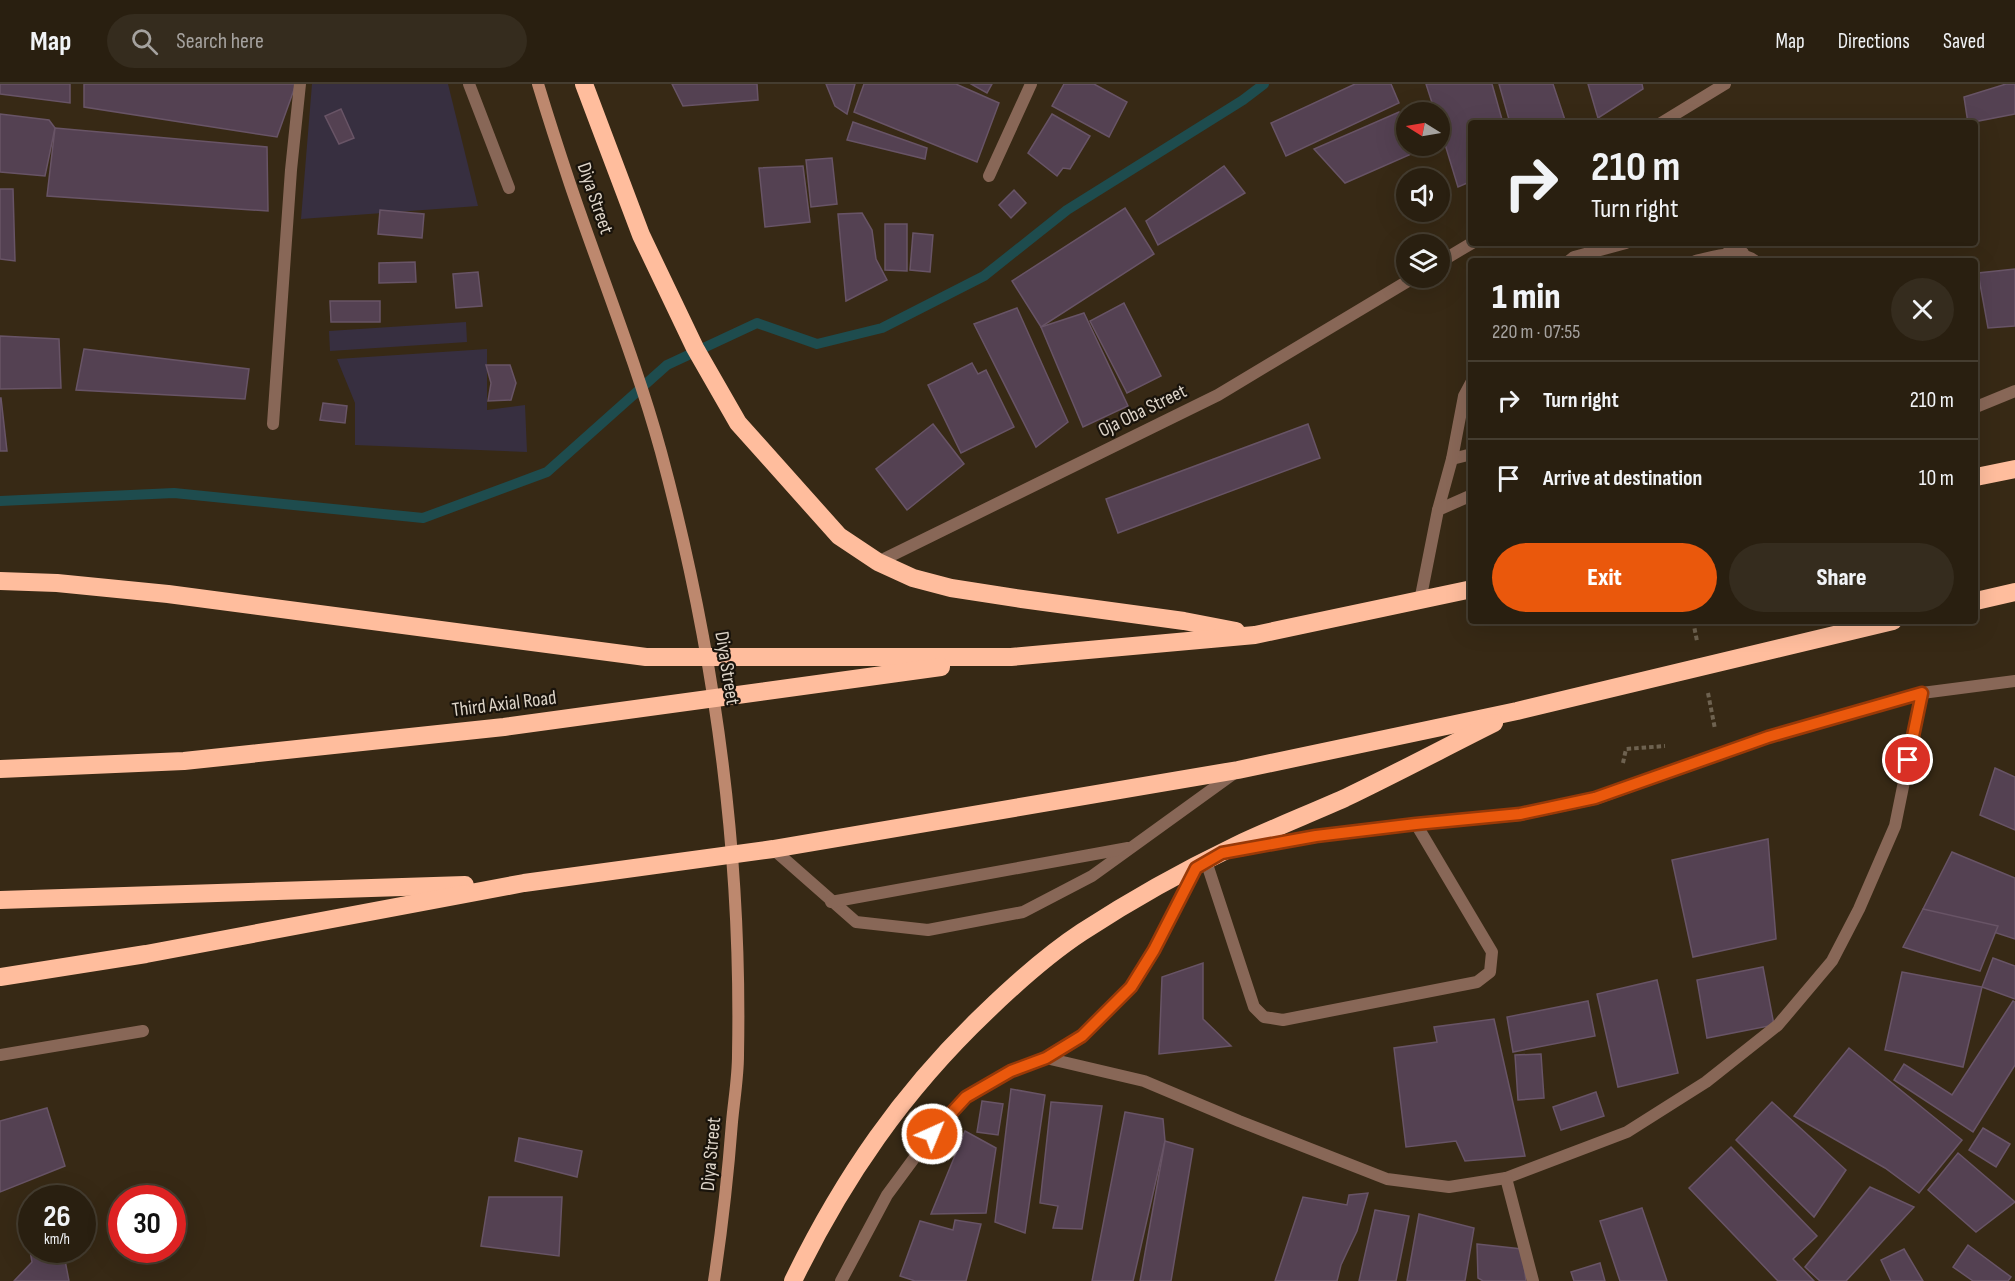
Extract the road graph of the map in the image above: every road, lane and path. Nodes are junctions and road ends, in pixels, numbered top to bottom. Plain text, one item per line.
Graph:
1 (300, 84) edge
2 (469, 84) edge
3 (538, 84) edge
4 (584, 84) edge
5 (1031, 84) edge
6 (1725, 84) edge
7 (1666, 120) edge
8 (989, 176) dead end
9 (509, 188) dead end
10 (1468, 245) edge
11 (1615, 246) edge
12 (1731, 246) edge
13 (1450, 256) edge
14 (1573, 258) edge
15 (1711, 258) edge
16 (1747, 258) edge
17 (1751, 258) edge
18 (1396, 288) edge
19 (2015, 391) edge
20 (1468, 395) edge
21 (1978, 406) edge
22 (273, 424) dead end
23 (1468, 455) edge
24 (1452, 459) junction
25 (2015, 469) edge
26 (1980, 473) edge
27 (1468, 497) edge
28 (1438, 510) junction
29 (878, 562) junction
30 (0, 581) edge
31 (1468, 590) edge
32 (2015, 592) edge
33 (1420, 601) junction
34 (1978, 601) edge
35 (1880, 624) edge
36 (1255, 634) junction
37 (1011, 657) junction
38 (2015, 681) edge
39 (1922, 693) junction
40 (1517, 711) junction
41 (0, 769) edge
42 (1239, 770) junction
43 (1416, 824) junction
44 (1134, 847) junction
45 (773, 849) junction
46 (1208, 861) junction
47 (524, 883) junction
48 (0, 900) edge
49 (831, 902) junction
50 (0, 977) edge
51 (143, 1031) dead end
52 (0, 1055) edge
53 (1046, 1058) junction
54 (1506, 1178) junction
55 (714, 1281) edge
56 (793, 1281) edge
57 (841, 1281) edge
58 (1533, 1281) edge

1 - 22 street
2 - 9 street
3 - 55 main road, Diya Street
4 - 29 highway
5 - 8 street
6 - 7 street
10 - 13 street
11 - 14 street
12 - 17 street
15 - 16 street
18 - 29 street, Oja Oba Street
19 - 21 street
20 - 24 street
23 - 24 street
24 - 28 street
25 - 26 highway
27 - 28 street
28 - 33 street
29 - 36 highway
30 - 37 highway
31 - 33 highway
32 - 34 highway
33 - 36 highway
35 - 40 highway
36 - 37 highway
37 - 41 highway, Third Axial Road
38 - 39 street
39 - 43 street
39 - 54 street
40 - 42 highway
40 - 46 highway
42 - 44 street
42 - 45 highway
43 - 46 street
43 - 46 street
44 - 49 street
44 - 49 street
45 - 47 highway
45 - 49 street
46 - 53 street
46 - 56 highway
47 - 48 highway
47 - 50 highway
51 - 52 street
53 - 54 street
53 - 57 street
54 - 58 street

